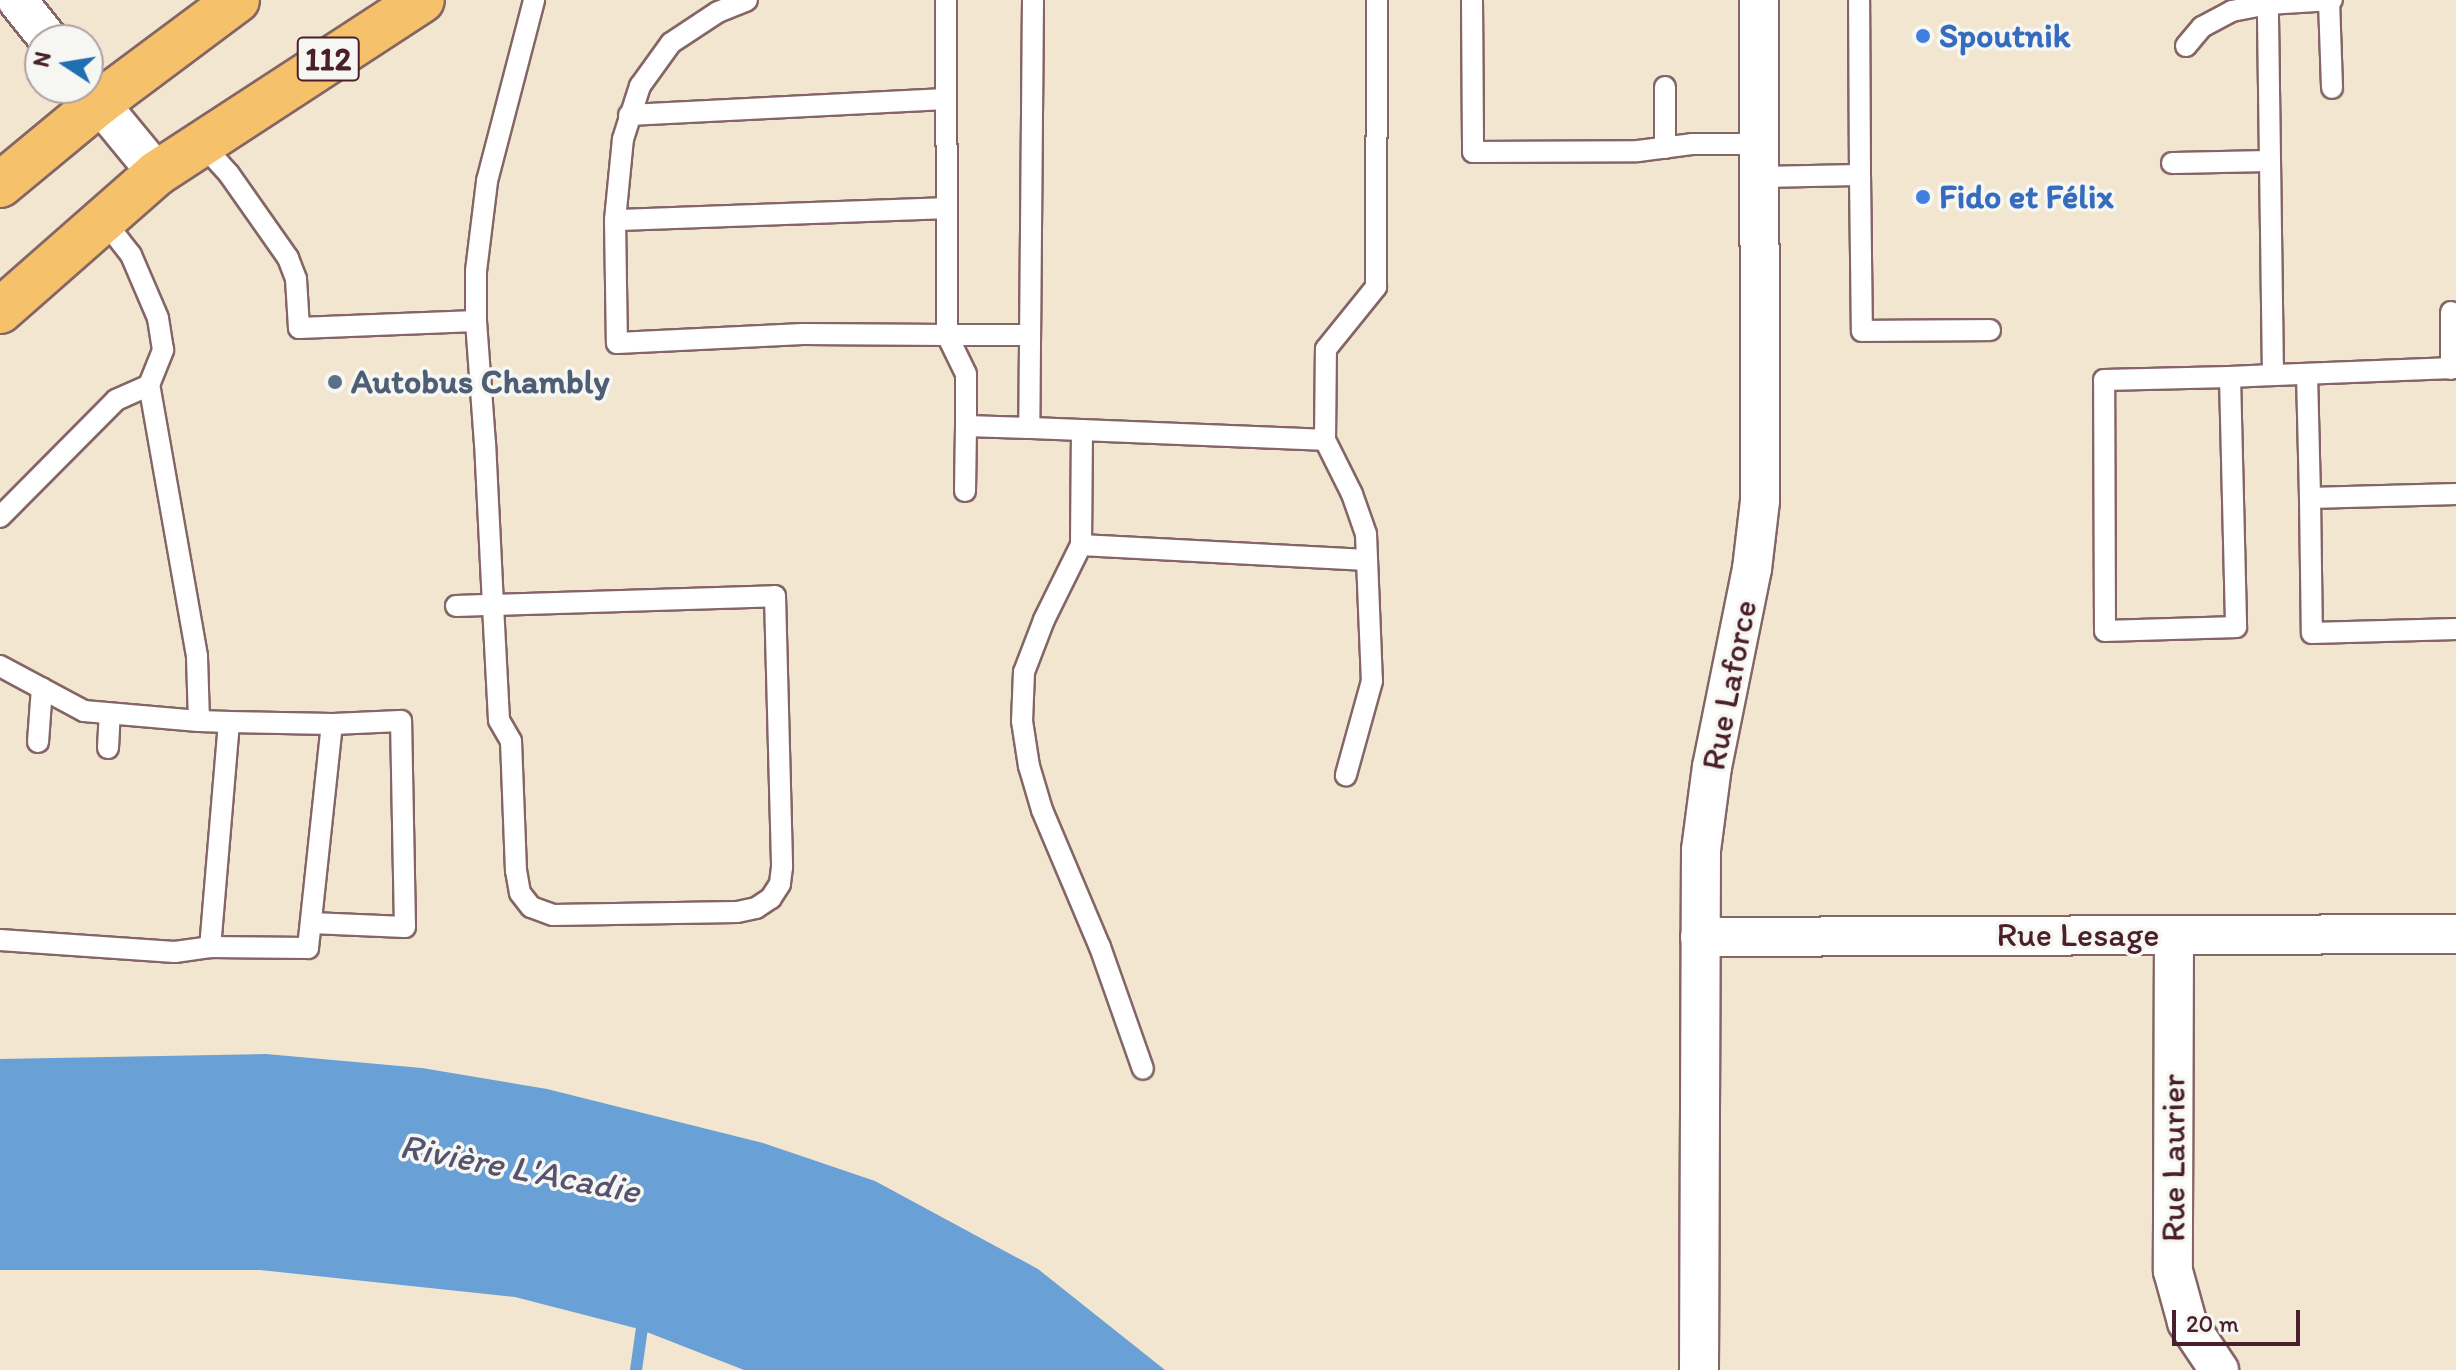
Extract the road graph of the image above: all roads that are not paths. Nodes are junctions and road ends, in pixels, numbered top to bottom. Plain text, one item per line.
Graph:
1 (17, 0) edge
2 (237, 0) edge
3 (422, 0) edge
4 (534, 0) edge
5 (747, 0) edge
6 (946, 0) edge
7 (1033, 0) edge
8 (1377, 0) edge
9 (1472, 0) edge
10 (1759, 0) edge
11 (1859, 0) edge
12 (2331, 0) edge
13 (2268, 2) edge
14 (36, 24) edge
15 (2186, 46) dead end
16 (1665, 87) dead end
17 (104, 88) edge
18 (2332, 88) dead end
19 (946, 99) junction
20 (84, 104) edge
21 (100, 104) edge
22 (629, 115) junction
23 (201, 143) junction
24 (1665, 148) junction
25 (1759, 160) junction
26 (2270, 161) junction
27 (2172, 163) dead end
28 (157, 173) junction
29 (1860, 175) junction
30 (0, 185) edge
31 (946, 208) junction
32 (102, 218) junction
33 (615, 220) junction
34 (0, 311) edge
35 (2451, 312) dead end
36 (476, 321) junction
37 (1990, 330) dead end
38 (947, 335) junction
39 (1030, 335) junction
40 (2454, 368) edge
41 (2307, 374) junction
42 (2273, 375) junction
43 (2230, 377) junction
44 (149, 385) junction
45 (966, 426) junction
46 (1029, 428) junction
47 (1082, 430) junction
48 (1325, 440) junction
49 (965, 491) dead end
50 (2456, 494) edge
51 (2310, 498) junction
52 (0, 517) edge
53 (1081, 545) junction
54 (1367, 560) junction
55 (493, 605) junction
56 (456, 606) dead end
57 (2456, 629) edge
58 (0, 666) edge
59 (42, 688) junction
60 (110, 715) junction
61 (199, 721) junction
62 (229, 722) junction
63 (332, 724) junction
64 (38, 742) dead end
65 (108, 748) dead end
66 (1346, 775) dead end
67 (311, 923) junction
68 (2456, 934) edge
69 (2174, 935) junction
70 (1700, 937) junction
71 (0, 940) edge
72 (210, 947) junction
73 (1143, 1069) dead end
74 (1699, 1370) edge
75 (2219, 1370) edge

1 - 14 street
2 - 17 main road
3 - 23 main road, 112
4 - 36 lane
5 - 22 lane
6 - 19 lane
7 - 39 lane
8 - 48 lane
9 - 24 lane
10 - 25 street, Rue Laforce
11 - 29 lane
12 - 13 lane
12 - 18 lane
13 - 15 lane
13 - 26 lane
16 - 24 lane
19 - 22 lane
19 - 31 lane
20 - 30 main road
21 - 28 street
22 - 33 lane
23 - 28 main road, 112
23 - 36 lane
24 - 25 lane
25 - 29 lane
25 - 70 street, Rue Laforce
26 - 27 lane
26 - 42 lane
28 - 32 main road, 112
29 - 37 lane
31 - 33 lane
31 - 38 lane
32 - 34 main road, 112
32 - 44 lane
33 - 38 lane
35 - 40 lane
36 - 55 lane
38 - 39 lane
38 - 45 lane
39 - 46 lane
40 - 41 lane
41 - 42 lane
41 - 51 lane
42 - 43 lane
43 - 43 lane
44 - 52 lane
44 - 61 lane
45 - 46 lane
45 - 49 lane
46 - 47 lane
47 - 48 lane
47 - 53 lane
48 - 54 lane
50 - 51 lane
51 - 57 lane
53 - 54 lane
53 - 73 lane
54 - 66 lane
55 - 55 lane
55 - 56 lane
58 - 59 lane
59 - 60 lane
59 - 64 lane
60 - 61 lane
60 - 65 lane
61 - 62 lane
62 - 63 lane
62 - 72 lane
63 - 67 lane
63 - 67 lane
67 - 72 lane
68 - 69 street, Rue Lesage
69 - 70 street, Rue Lesage
69 - 75 street, Rue Laurier
70 - 74 street, Rue Laforce
71 - 72 lane

